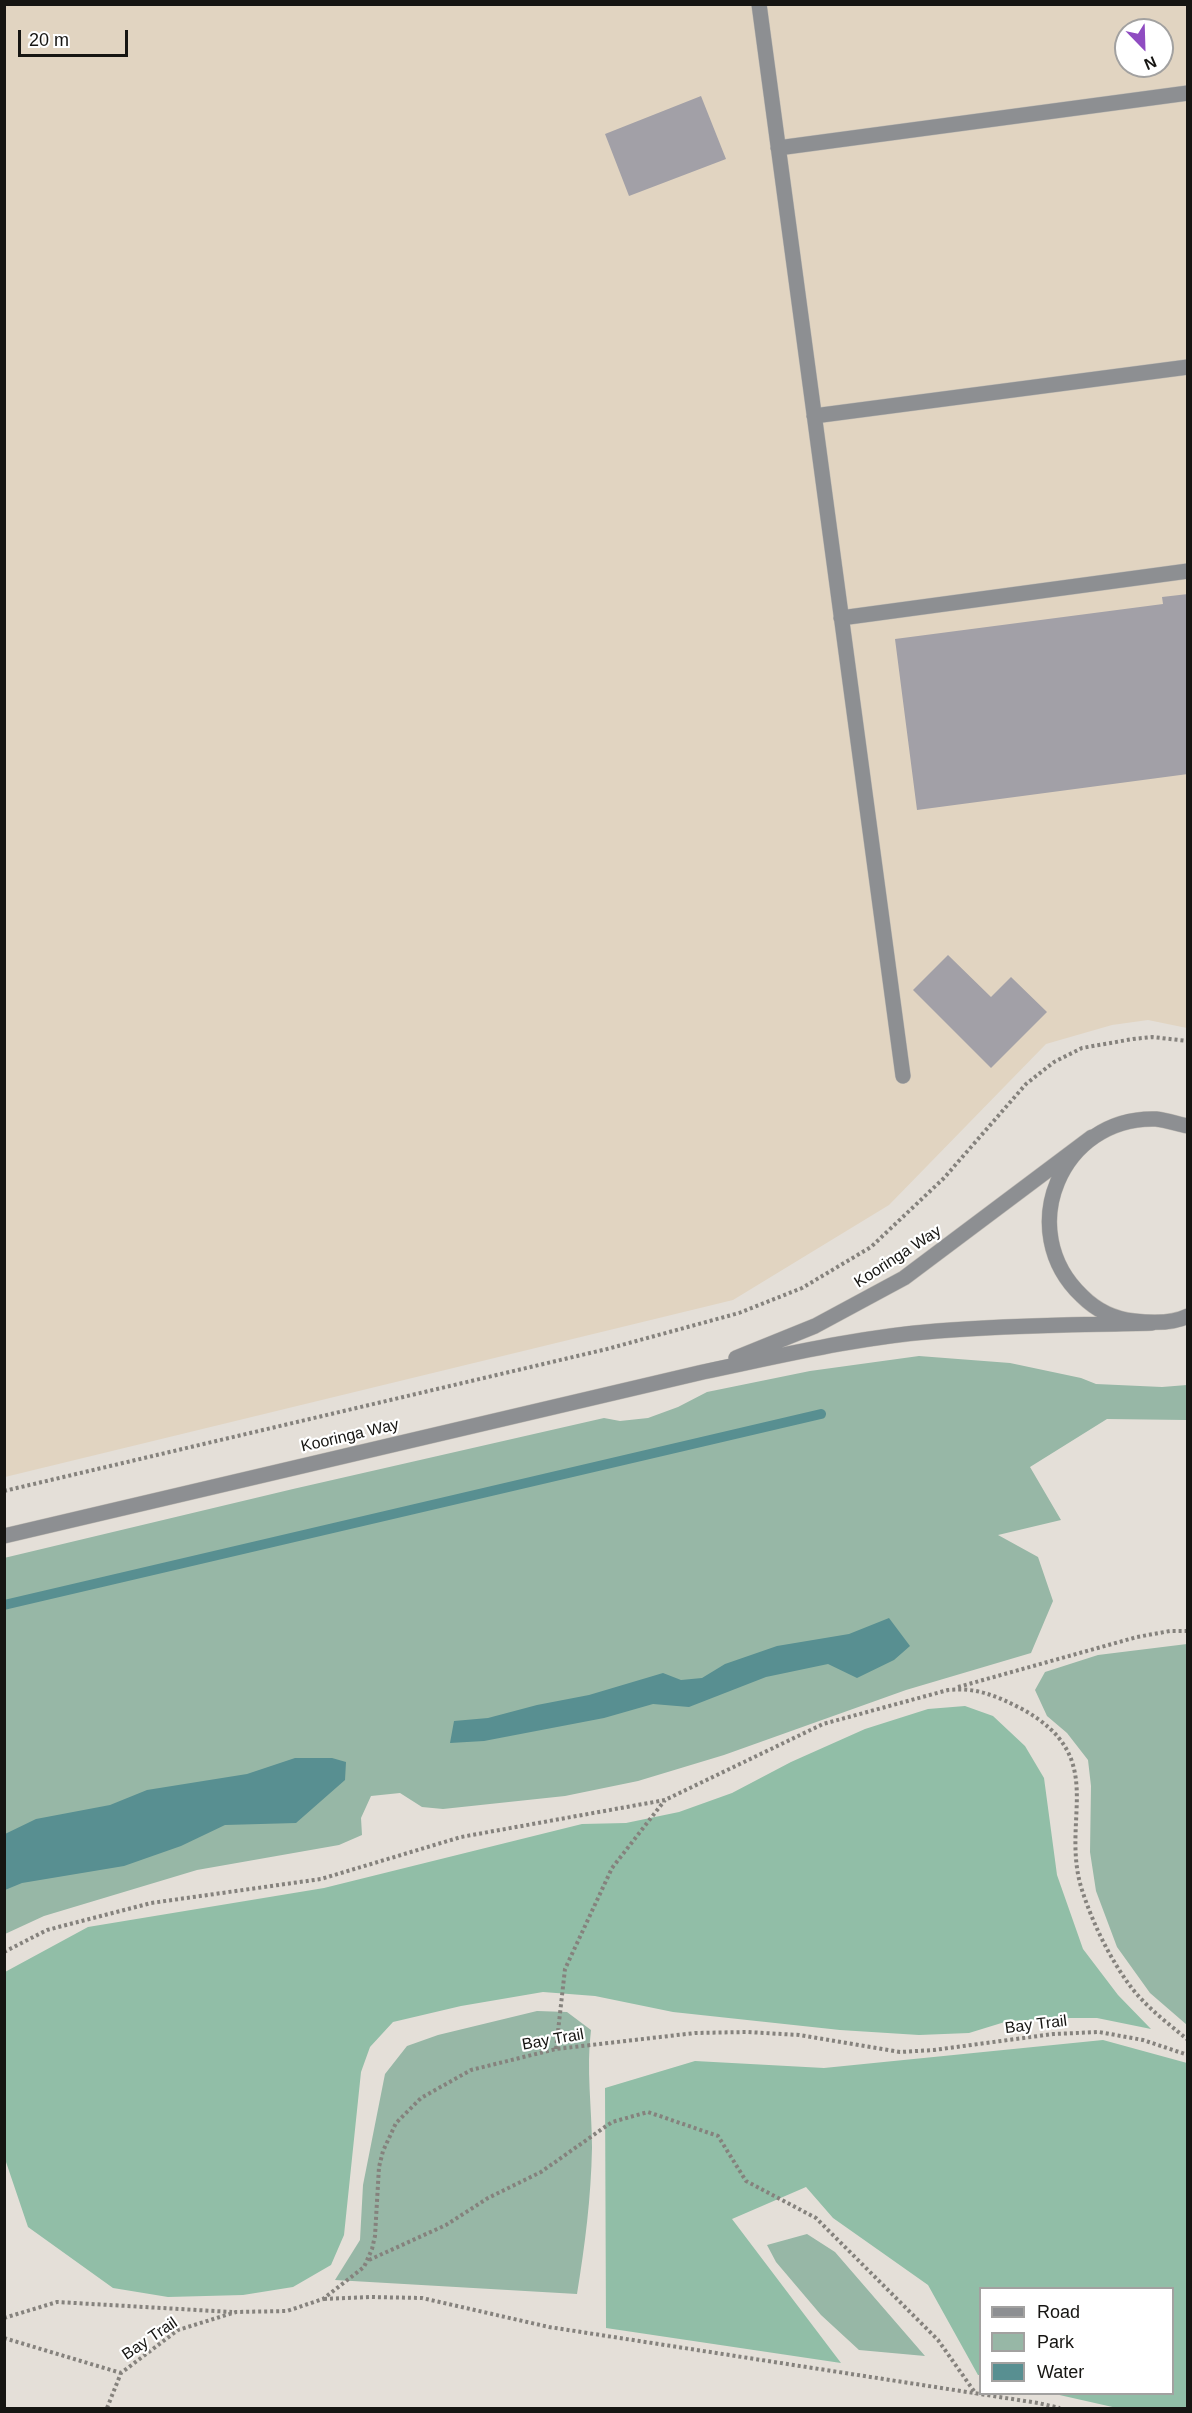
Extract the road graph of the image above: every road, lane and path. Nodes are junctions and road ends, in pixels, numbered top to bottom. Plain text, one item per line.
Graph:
1 (759, 4) edge
2 (1188, 93) edge
3 (778, 148) junction
4 (1188, 367) edge
5 (814, 416) junction
6 (1188, 571) edge
7 (841, 618) junction
8 (1188, 1041) edge
9 (903, 1076) dead end
10 (1188, 1126) edge
11 (1092, 1137) junction
12 (1188, 1316) edge
13 (1152, 1323) junction
14 (703, 1372) junction
15 (4, 1491) edge
16 (4, 1536) edge
17 (1188, 1631) edge
18 (948, 1690) junction
19 (665, 1800) junction
20 (4, 1952) edge
21 (1188, 2040) edge
22 (556, 2049) junction
23 (1188, 2055) edge
24 (368, 2260) junction
25 (323, 2299) junction
26 (236, 2312) junction
27 (4, 2318) edge
28 (4, 2338) edge
29 (122, 2373) junction
30 (976, 2394) junction
31 (979, 2394) edge
32 (983, 2395) edge
33 (107, 2409) edge
34 (1060, 2409) edge

1 - 3 street
2 - 3 street
3 - 5 street
4 - 5 street
5 - 7 street
6 - 7 street
7 - 9 street
8 - 15 path
10 - 11 street
11 - 13 street
11 - 14 street, Kooringa Way
12 - 13 street
13 - 14 street, Kooringa Way
14 - 16 street, Kooringa Way
17 - 18 path
18 - 19 path
18 - 21 path
19 - 20 path
19 - 22 path
22 - 23 path, Bay Trail
22 - 24 path, Bay Trail
24 - 25 path, Bay Trail
24 - 30 path
25 - 26 path, Bay Trail
25 - 30 path
26 - 27 path
26 - 29 path, Bay Trail
28 - 29 path
29 - 33 path, Bay Trail
30 - 31 path
32 - 34 path

